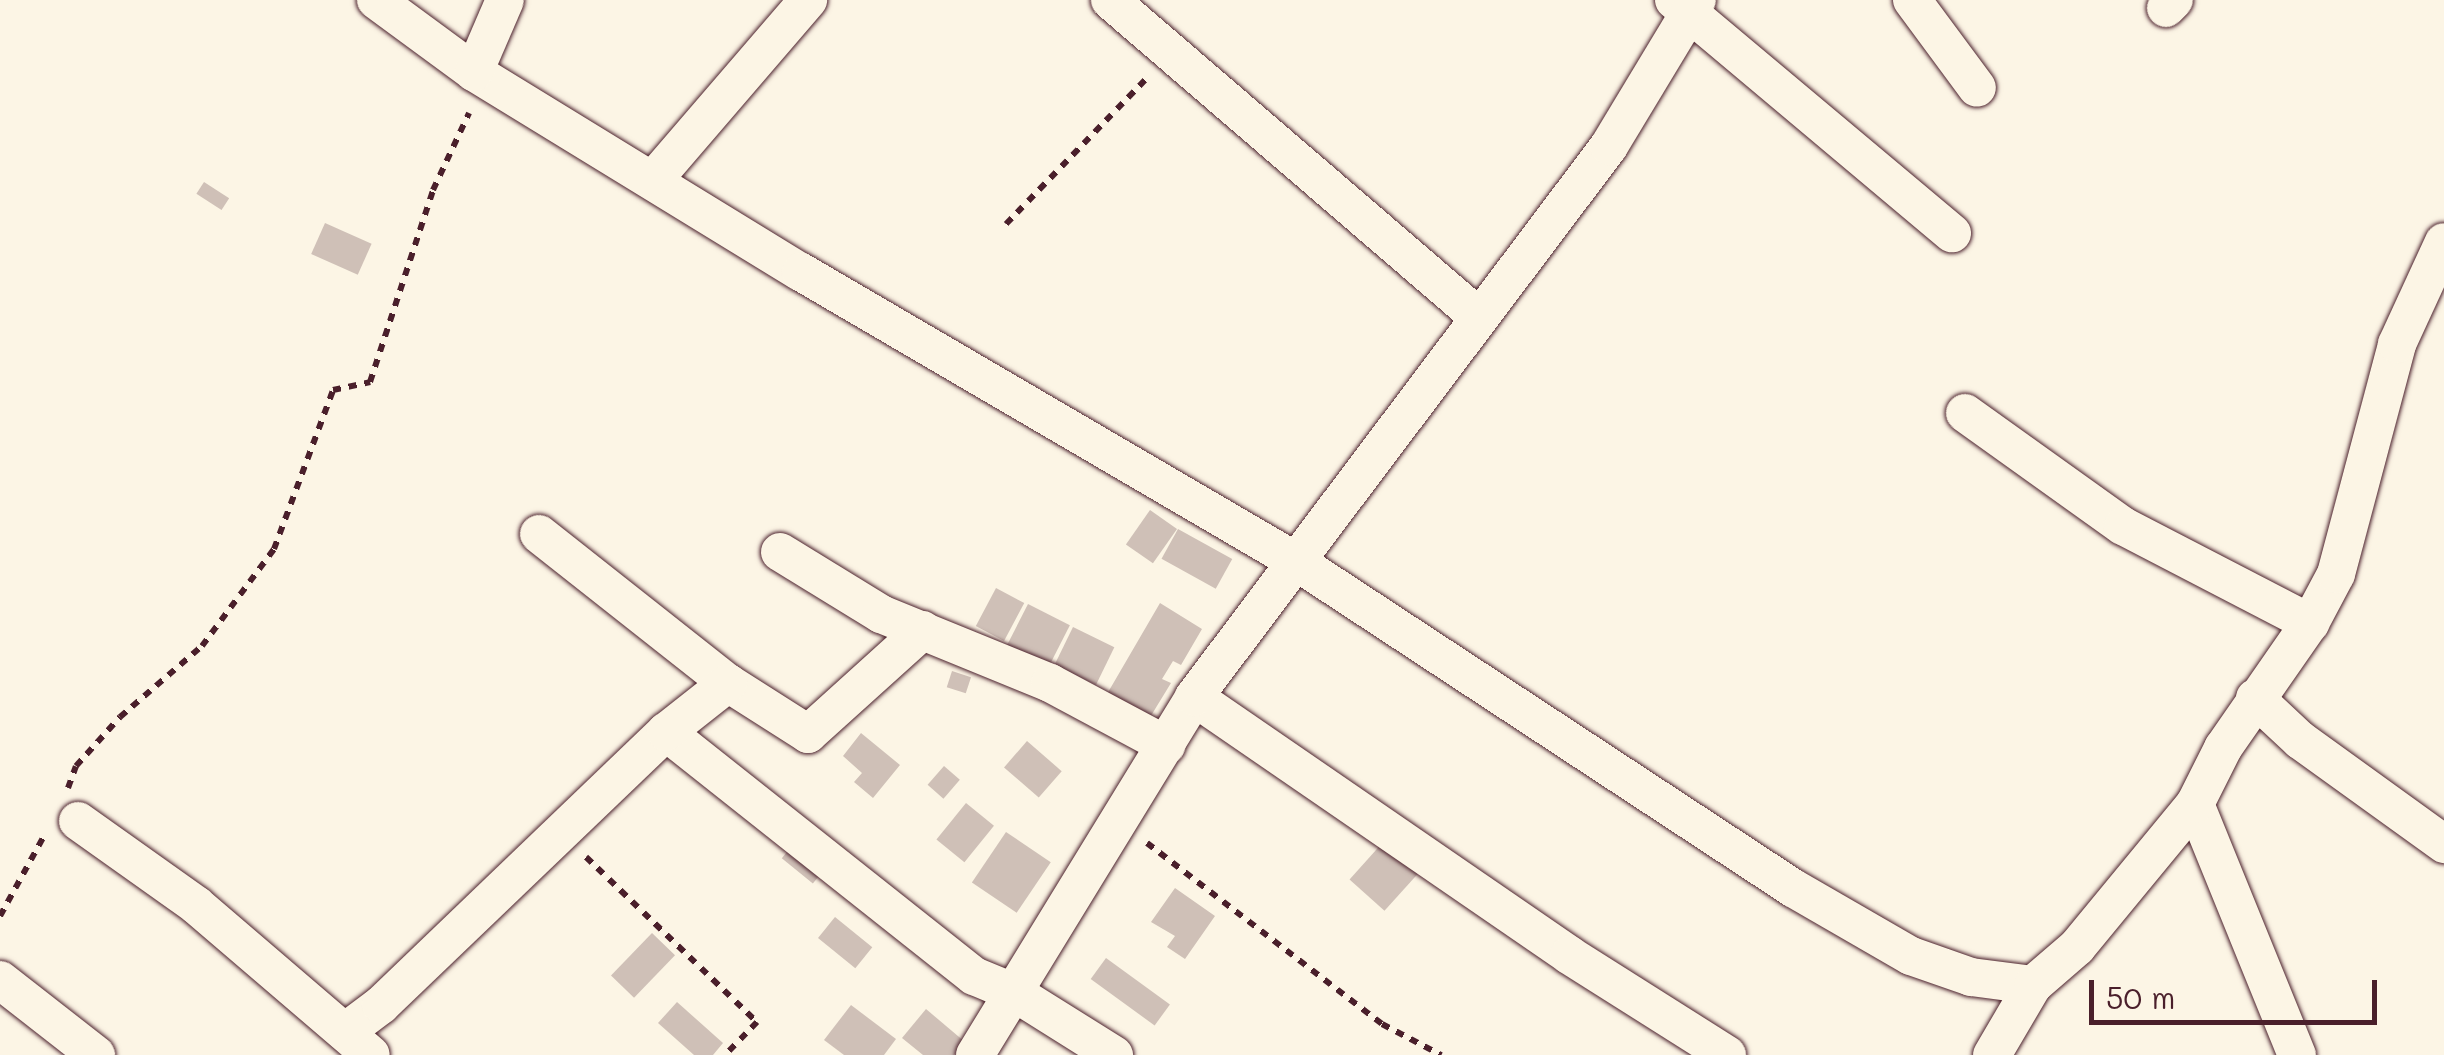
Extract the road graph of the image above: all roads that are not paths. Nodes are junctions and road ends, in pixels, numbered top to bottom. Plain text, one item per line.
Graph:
1 (376, 0) edge
2 (505, 0) edge
3 (808, 0) edge
4 (1110, 0) edge
5 (1912, 0) edge
6 (1687, 4) edge
7 (474, 72) junction
8 (1978, 88) dead end
9 (655, 178) junction
10 (1952, 233) dead end
11 (2444, 242) edge
12 (1478, 316) junction
13 (1965, 413) dead end
14 (539, 534) dead end
15 (780, 552) dead end
16 (1296, 562) junction
17 (2310, 622) junction
18 (923, 630) junction
19 (728, 682) junction
20 (1194, 697) junction
21 (2255, 698) junction
22 (666, 732) junction
23 (1166, 746) junction
24 (2196, 804) junction
25 (64, 817) road end
26 (2444, 844) edge
27 (0, 980) edge
28 (2033, 985) junction
29 (1015, 993) junction
30 (358, 1043) edge
31 (96, 1055) edge
32 (975, 1055) edge
33 (1114, 1055) edge
34 (1727, 1055) edge
35 (1992, 1055) edge
36 (2296, 1055) edge

1 - 7 street
2 - 7 street
3 - 9 street
4 - 12 street
5 - 8 street
6 - 10 street
6 - 12 street
7 - 9 street
9 - 16 street
11 - 17 street
12 - 16 street
13 - 17 street
14 - 19 street
15 - 18 street
16 - 20 street
16 - 28 street
17 - 21 street
18 - 19 street
18 - 23 street
19 - 22 street
20 - 23 street
20 - 34 street
21 - 24 street
21 - 26 street
22 - 29 street
22 - 30 street
23 - 29 street
24 - 28 street
24 - 36 street
25 - 30 street
27 - 31 street
28 - 35 street
29 - 32 street
29 - 33 street

